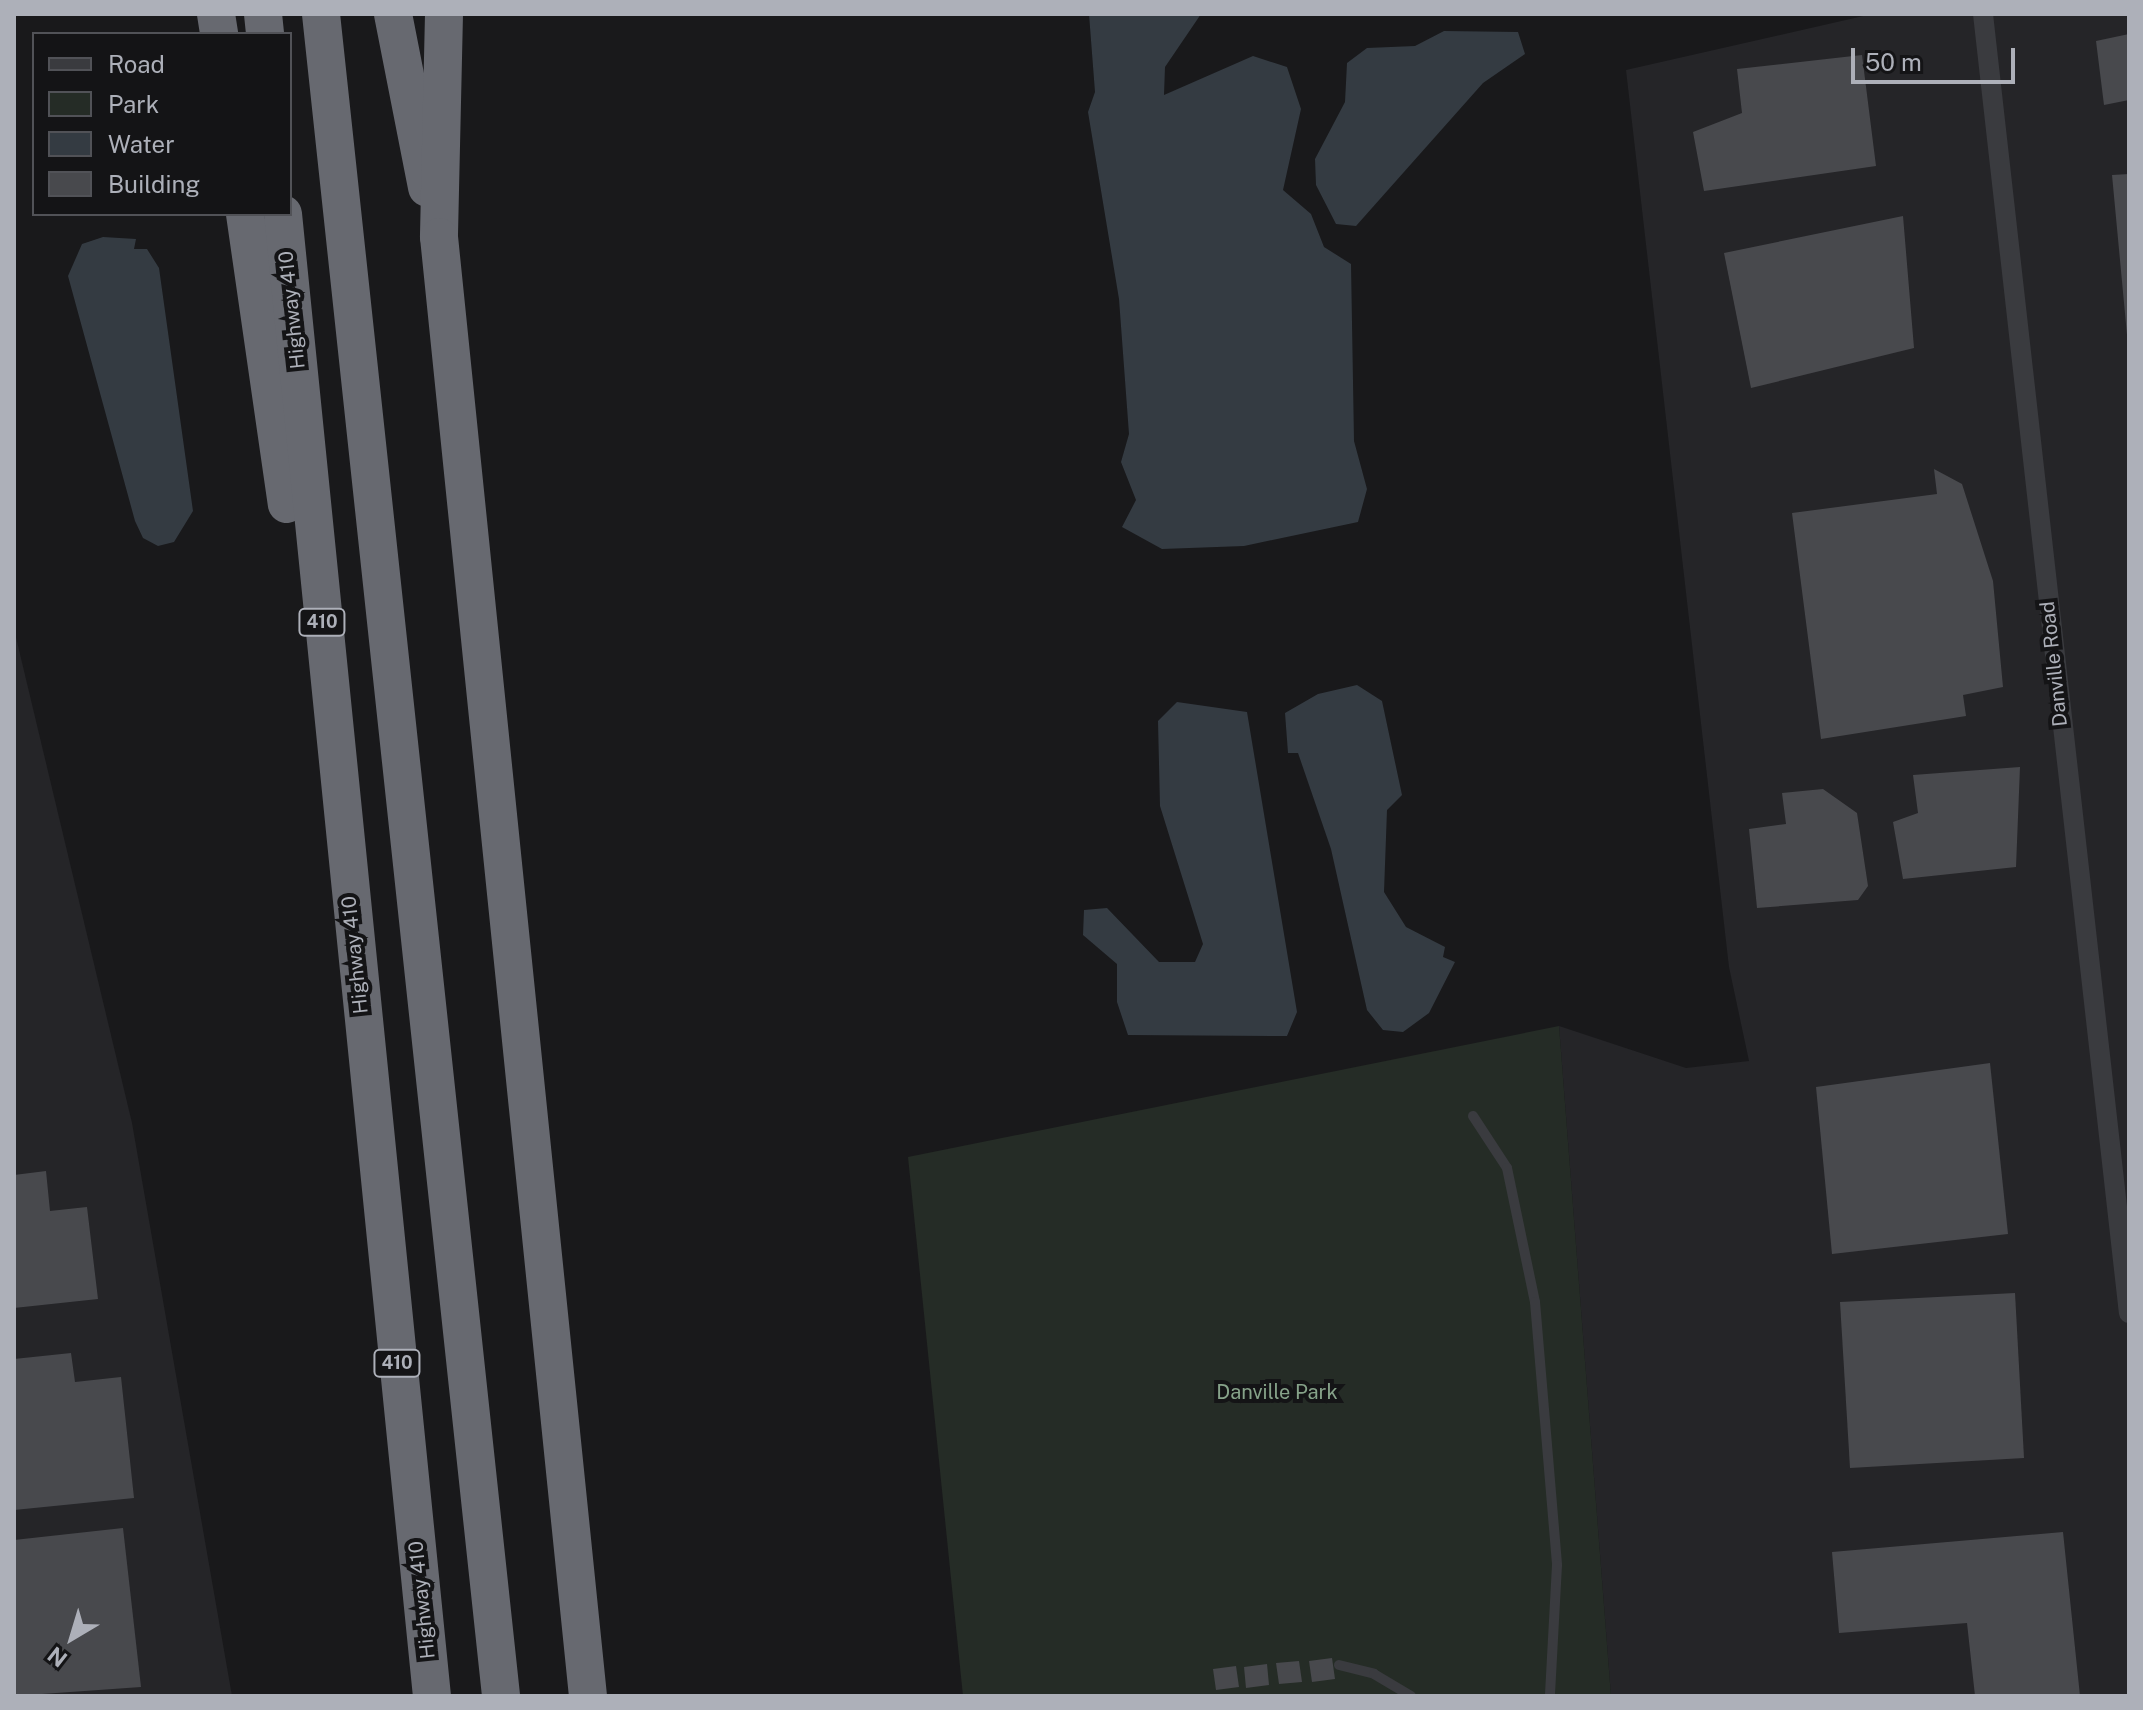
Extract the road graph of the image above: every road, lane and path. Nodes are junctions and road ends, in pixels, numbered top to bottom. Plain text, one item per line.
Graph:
1 (321, 14) edge
2 (393, 14) edge
3 (444, 14) edge
4 (1983, 14) edge
5 (245, 216) edge
6 (283, 216) edge
7 (439, 237) junction
8 (362, 1029) junction
9 (1473, 1116) dead end
10 (2129, 1313) edge
11 (1339, 1665) dead end
12 (432, 1696) edge
13 (501, 1696) edge
14 (588, 1696) edge
15 (1411, 1696) edge
16 (1550, 1696) edge

1 - 13 highway
2 - 7 highway
3 - 7 highway
4 - 10 street, Danville Road
5 - 8 highway
6 - 8 highway, Highway 410 / 410
7 - 14 highway
8 - 12 highway, Highway 410 / 410
9 - 16 lane
11 - 15 lane

